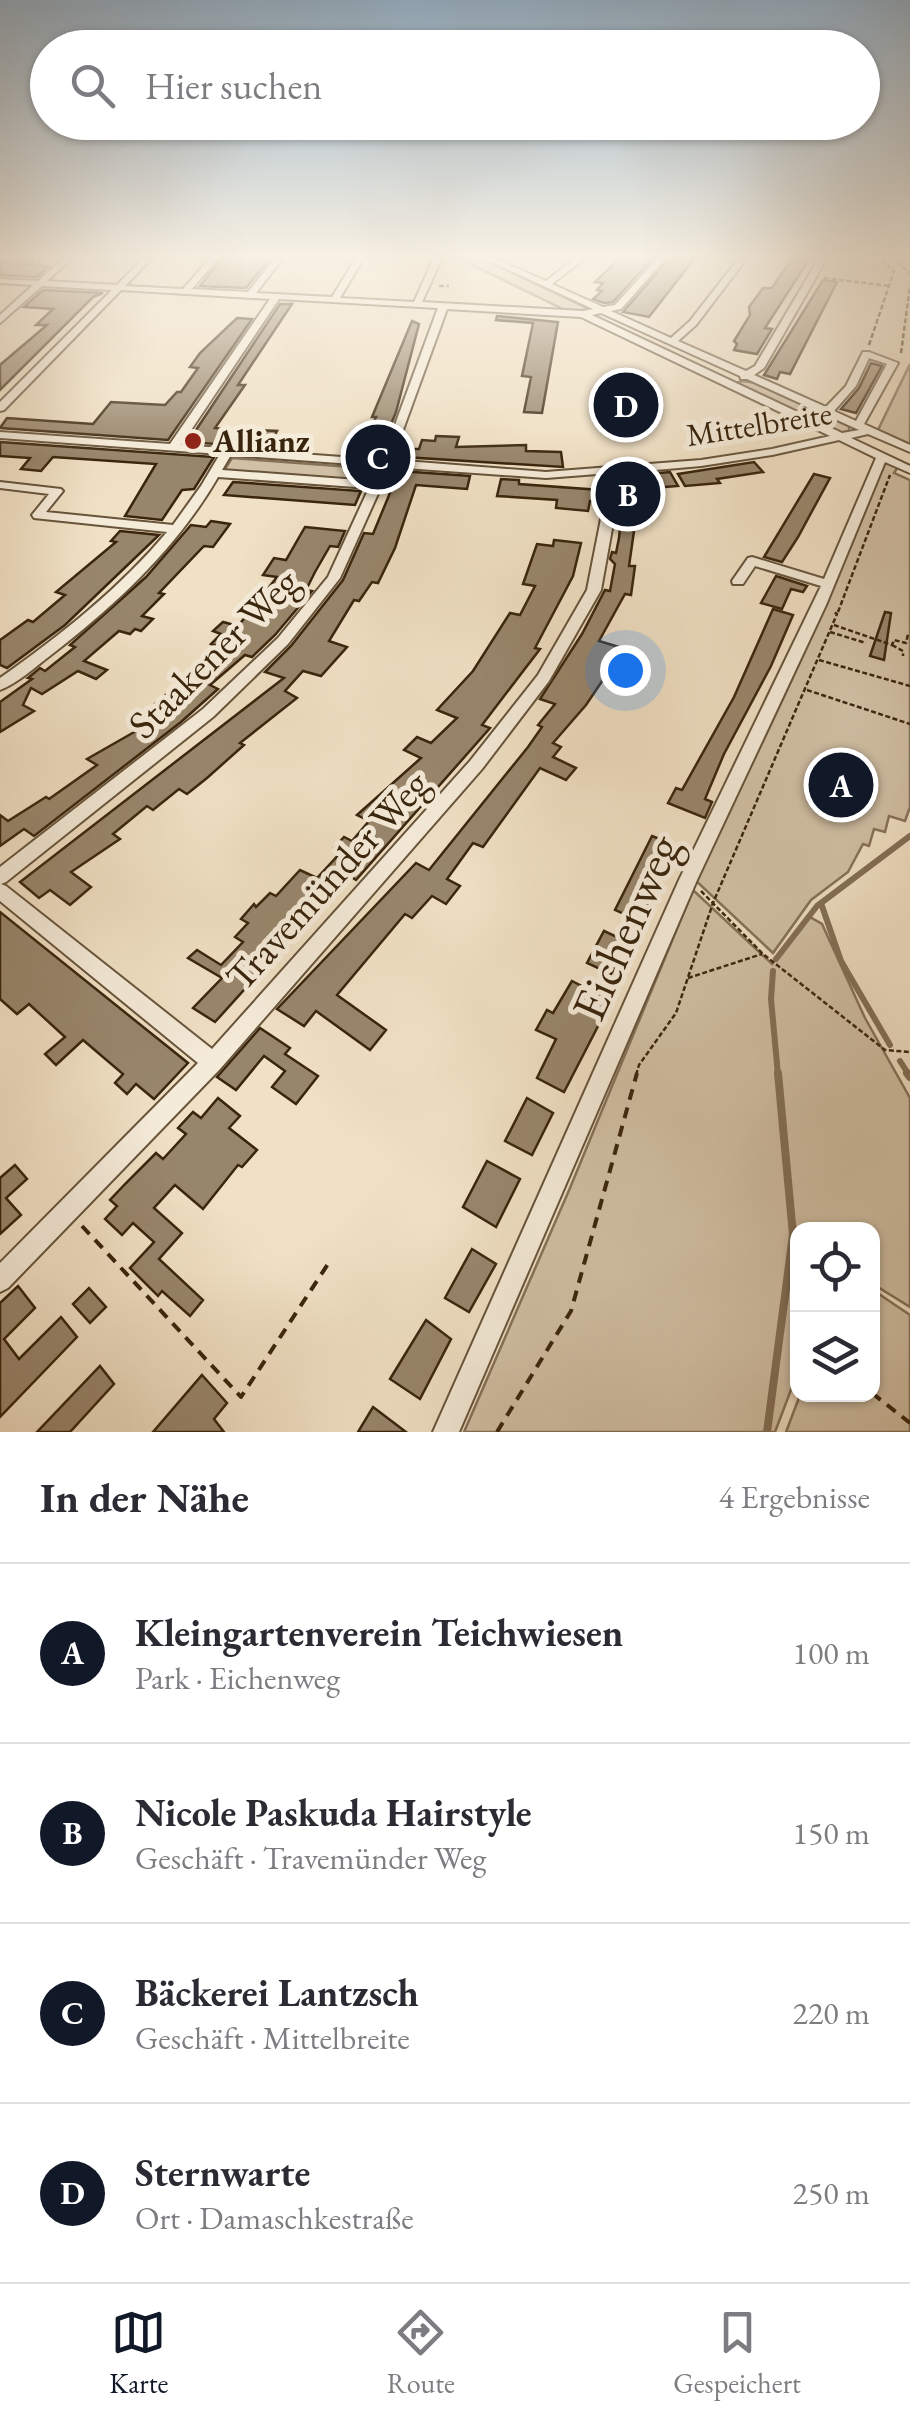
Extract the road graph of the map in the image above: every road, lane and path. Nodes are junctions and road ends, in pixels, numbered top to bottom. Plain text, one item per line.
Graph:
1 (82, 325) edge
2 (257, 325) edge
3 (436, 325) edge
4 (605, 325) edge
5 (634, 325) edge
6 (691, 325) edge
7 (783, 325) edge
8 (877, 325) edge
9 (672, 342) junction
10 (866, 354) junction
11 (747, 376) junction
12 (726, 385) junction
13 (0, 408) edge
14 (828, 412) junction
15 (863, 429) junction
16 (0, 435) edge
17 (844, 438) junction
18 (174, 447) junction
19 (910, 450) edge
20 (228, 451) junction
21 (882, 457) junction
22 (386, 463) junction
23 (904, 467) edge
24 (616, 472) junction
25 (215, 473) junction
26 (376, 485) junction
27 (0, 486) edge
28 (177, 529) junction
29 (738, 581) dead end
30 (828, 584) junction
31 (842, 607) junction
32 (850, 608) dead end
33 (828, 609) junction
34 (833, 625) junction
35 (830, 632) junction
36 (876, 633) dead end
37 (908, 634) edge
38 (872, 639) junction
39 (866, 643) dead end
40 (892, 644) junction
41 (904, 656) dead end
42 (818, 659) junction
43 (0, 686) edge
44 (910, 686) edge
45 (805, 689) junction
46 (910, 724) edge
47 (0, 878) edge
48 (688, 880) junction
49 (0, 891) edge
50 (714, 903) junction
51 (763, 954) junction
52 (687, 978) junction
53 (910, 1052) edge
54 (213, 1062) junction
55 (67, 1210) junction
56 (328, 1264) dead end
57 (0, 1280) edge
58 (880, 1399) edge
59 (910, 1423) edge
60 (446, 1432) edge
61 (497, 1432) edge

1 - 13 street
2 - 18 street
3 - 22 street, Staakener Weg
4 - 12 street
5 - 9 street
6 - 9 street
7 - 11 street
8 - 10 path
9 - 11 street
10 - 14 street
10 - 15 street
11 - 12 street
11 - 14 street
12 - 17 street
14 - 15 street
15 - 17 street, Mittelbreite
15 - 19 street
16 - 18 street, Mittelbreite
17 - 21 street
17 - 24 street, Mittelbreite
18 - 20 street, Mittelbreite
20 - 22 street, Mittelbreite
20 - 25 street
21 - 23 street
21 - 30 street, Eichenweg
22 - 24 street, Mittelbreite
22 - 26 street, Staakener Weg
23 - 31 path
24 - 54 street, Travemünder Weg
25 - 26 street
25 - 28 street
26 - 47 street, Staakener Weg
27 - 28 street
28 - 43 street
29 - 30 street
30 - 33 street, Eichenweg
31 - 32 path
31 - 33 path
33 - 34 path
33 - 48 street, Eichenweg
34 - 35 path
34 - 38 path
35 - 39 path
35 - 42 path
36 - 38 path
37 - 40 path
38 - 40 path
40 - 41 path
42 - 44 path
42 - 45 path
45 - 46 path
45 - 50 path
48 - 50 path
48 - 60 street, Eichenweg
49 - 54 street
50 - 51 path
50 - 52 path
51 - 52 path
51 - 53 path
52 - 61 path
54 - 55 street, Travemünder Weg
55 - 56 path
55 - 57 street, Travemünder Weg
58 - 59 path

